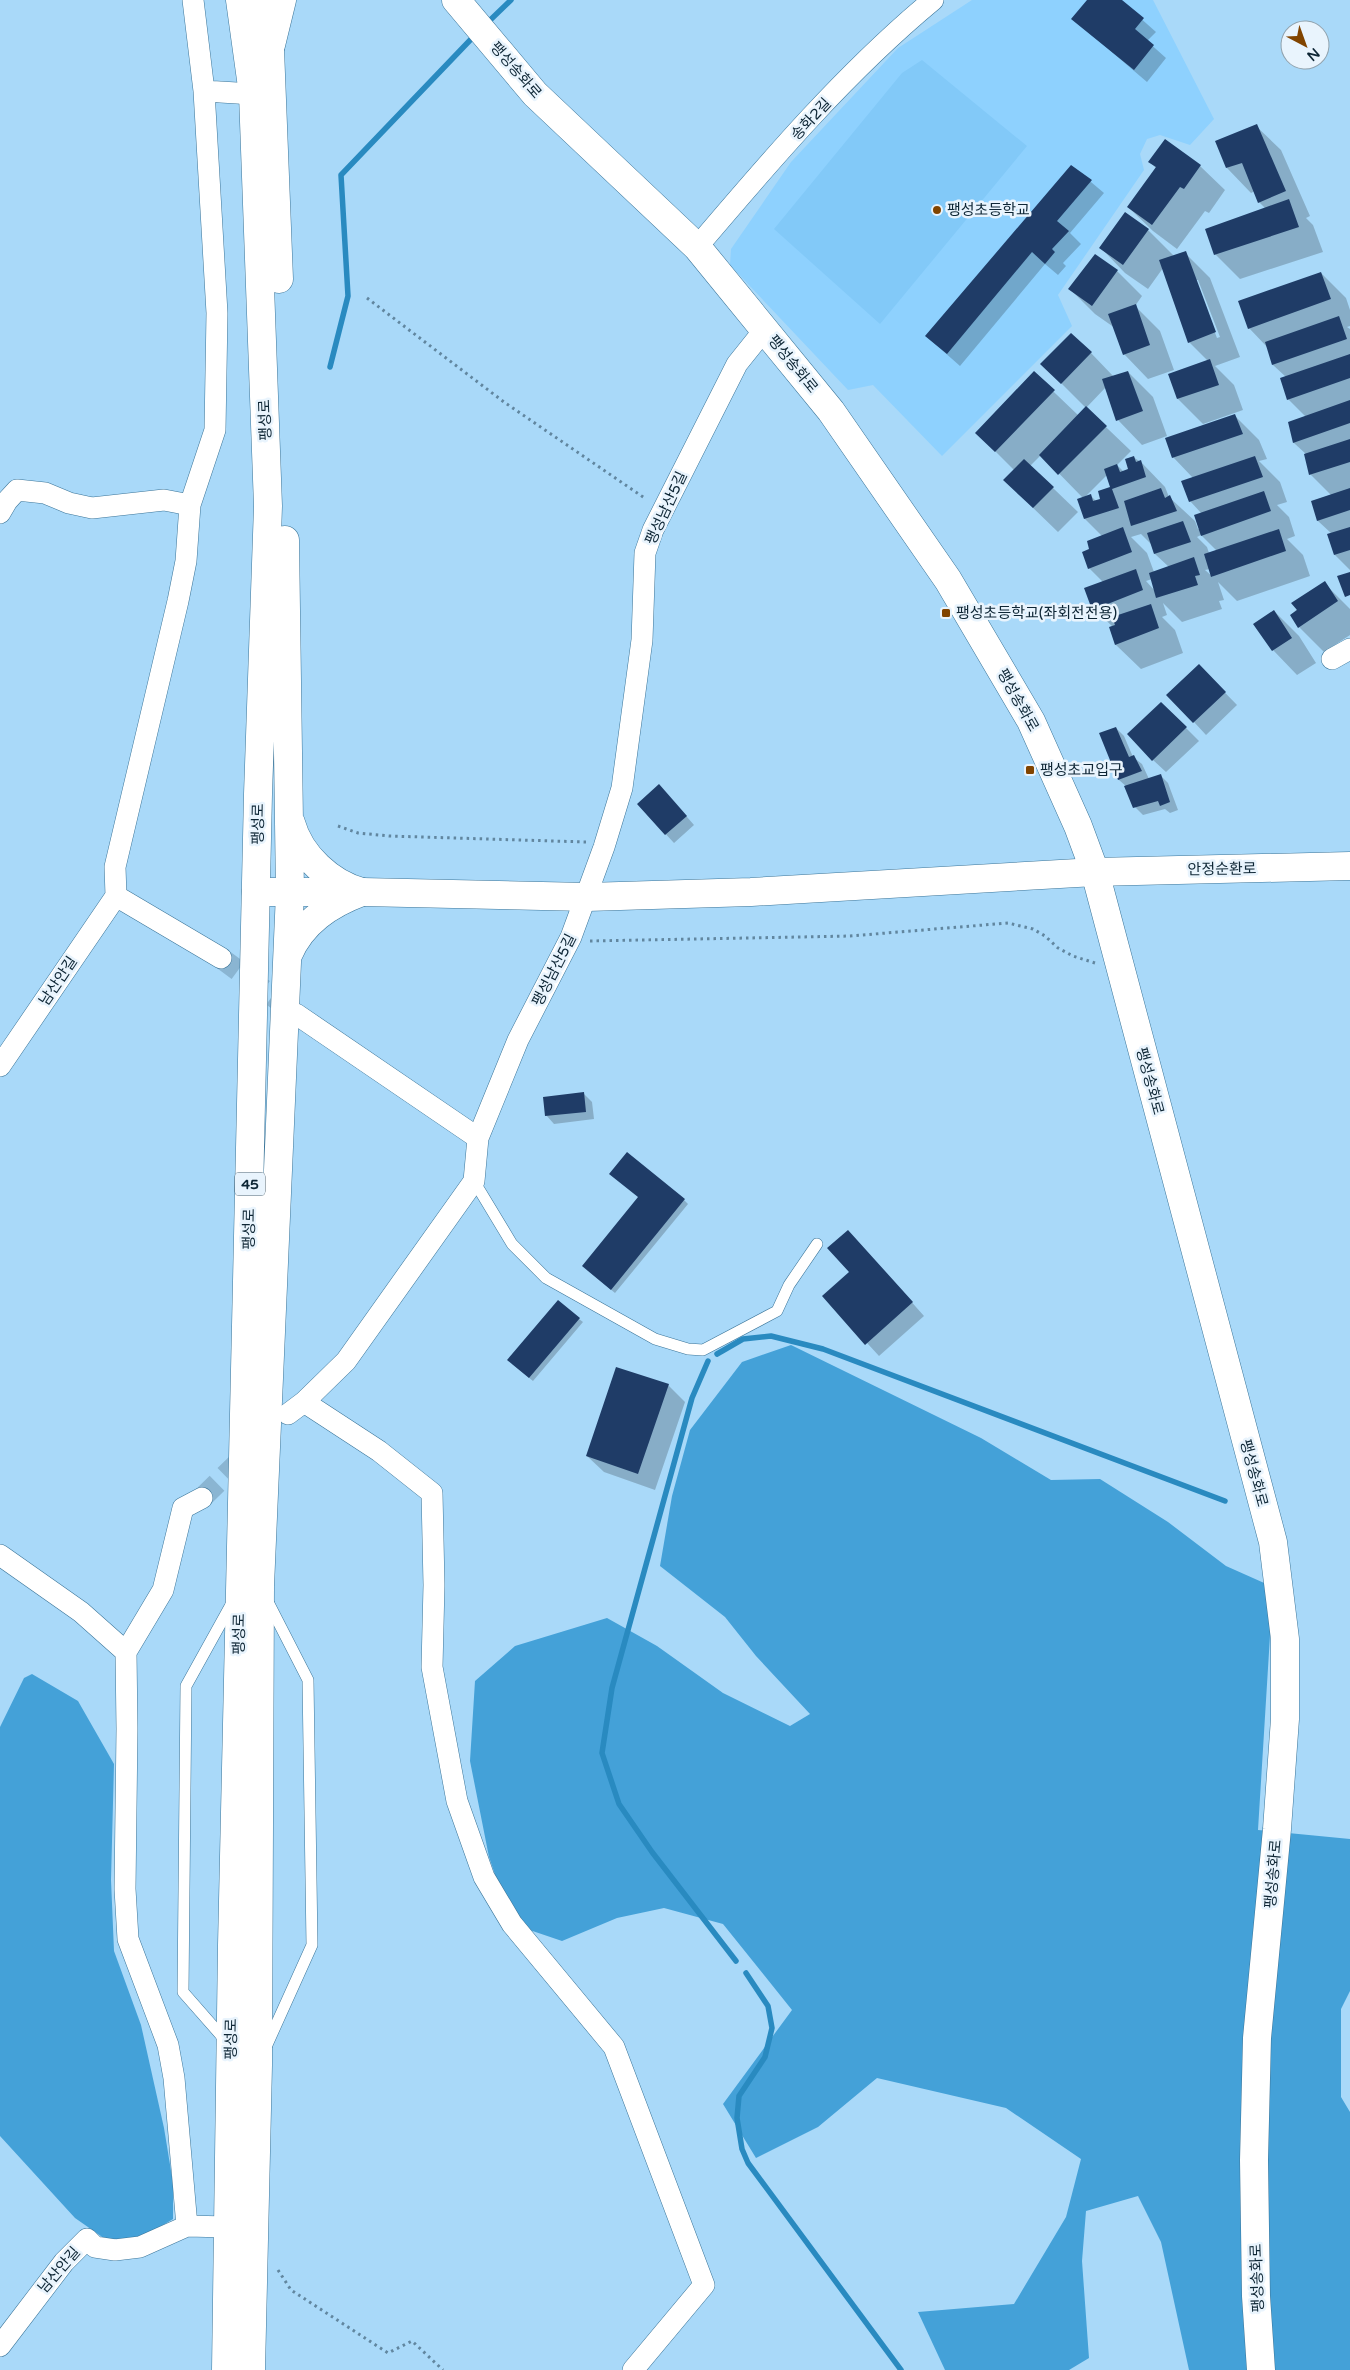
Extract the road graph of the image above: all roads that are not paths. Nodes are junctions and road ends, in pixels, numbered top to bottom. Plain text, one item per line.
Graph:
1 (193, 0) edge
2 (240, 0) edge
3 (264, 0) edge
4 (282, 0) edge
5 (933, 0) edge
6 (472, 19) edge
7 (270, 49) junction
8 (204, 91) junction
9 (253, 94) junction
10 (698, 247) junction
11 (764, 329) junction
12 (190, 505) junction
13 (0, 513) edge
14 (289, 812) junction
15 (1350, 866) edge
16 (1095, 872) junction
17 (256, 892) junction
18 (362, 892) junction
19 (290, 893) junction
20 (116, 896) junction
21 (586, 898) junction
22 (287, 956) junction
23 (221, 958) tunnel mouth
24 (296, 1014) tunnel mouth
25 (0, 1066) edge
26 (478, 1138) junction
27 (474, 1180) junction
28 (817, 1244) dead end
29 (202, 1498) tunnel mouth
30 (0, 1555) edge
31 (250, 1587) junction
32 (126, 1652) junction
33 (231, 2046) junction
34 (258, 2064) junction
35 (187, 2226) junction
36 (227, 2227) junction
37 (7, 2320) edge
38 (0, 2346) edge
39 (226, 2370) edge
40 (251, 2370) edge
41 (633, 2370) edge
42 (1261, 2370) edge

1 - 8 street
2 - 9 main road, 팽성로 / 45
3 - 7 main road, 팽성로 / 45
4 - 7 main road
5 - 10 street, 송화2길
6 - 10 main road, 팽성송화로
7 - 14 main road, 팽성로 / 45
8 - 9 street
8 - 12 street
9 - 17 main road, 팽성로 / 45
10 - 11 main road, 팽성송화로
11 - 16 main road, 팽성송화로
11 - 21 street, 팽성남산5길
12 - 13 street
12 - 20 street
14 - 18 main road
14 - 19 main road, 팽성로 / 45
15 - 16 main road, 안정순환로
16 - 21 main road, 안정순환로
16 - 42 main road, 팽성송화로
17 - 19 main road, 안정순환로
17 - 31 main road, 팽성로 / 45
18 - 19 main road, 안정순환로
18 - 21 main road, 안정순환로
18 - 22 main road
19 - 22 main road, 팽성로 / 45
20 - 23 street
20 - 25 street, 남산안길
21 - 26 street, 팽성남산5길
22 - 31 main road, 팽성로 / 45
24 - 26 street
26 - 27 street, 팽성남산5길
27 - 28 lane
27 - 41 street
29 - 32 street
30 - 32 street
31 - 33 main road, 팽성로 / 45
31 - 33 lane
31 - 34 main road, 팽성로 / 45
31 - 34 lane
32 - 35 street
33 - 36 main road, 팽성로 / 45
34 - 40 main road, 팽성로 / 45
35 - 36 street, 남산안길
35 - 37 street, 남산안길
36 - 39 main road, 팽성로 / 45
37 - 38 street, 남산안길

